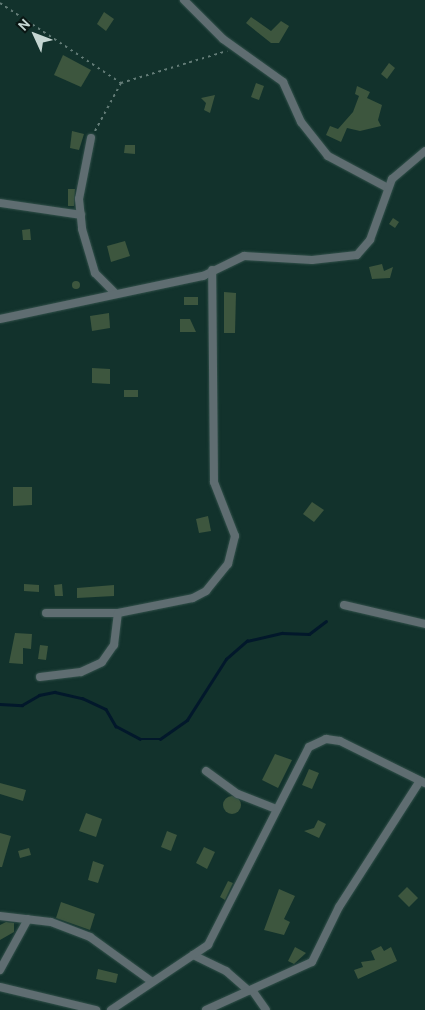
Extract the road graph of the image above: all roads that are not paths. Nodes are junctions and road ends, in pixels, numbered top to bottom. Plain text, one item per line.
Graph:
1 (184, 0) edge
2 (91, 138) road end
3 (425, 151) edge
4 (386, 187) junction
5 (0, 203) edge
6 (81, 216) junction
7 (212, 270) junction
8 (114, 292) junction
9 (0, 319) edge
10 (344, 605) dead end
11 (46, 613) dead end
12 (118, 613) junction
13 (425, 624) edge
14 (40, 677) dead end
15 (206, 771) dead end
16 (423, 782) edge
17 (276, 808) junction
18 (0, 916) edge
19 (28, 919) junction
20 (193, 956) junction
21 (0, 970) edge
22 (151, 981) junction
23 (0, 986) edge
24 (251, 991) junction
25 (96, 1010) edge
26 (111, 1010) edge
27 (206, 1010) edge
28 (266, 1010) edge

1 - 4 street
2 - 6 street
3 - 4 street
4 - 7 street
5 - 6 street
6 - 8 street
7 - 8 street
7 - 12 street
8 - 9 street
10 - 13 street
11 - 12 street
12 - 14 street
15 - 17 street
16 - 17 street
16 - 24 street
17 - 20 street
18 - 19 street
19 - 21 street
19 - 22 street
20 - 22 street
20 - 24 street
22 - 26 street
23 - 25 street
24 - 27 street
24 - 28 street

